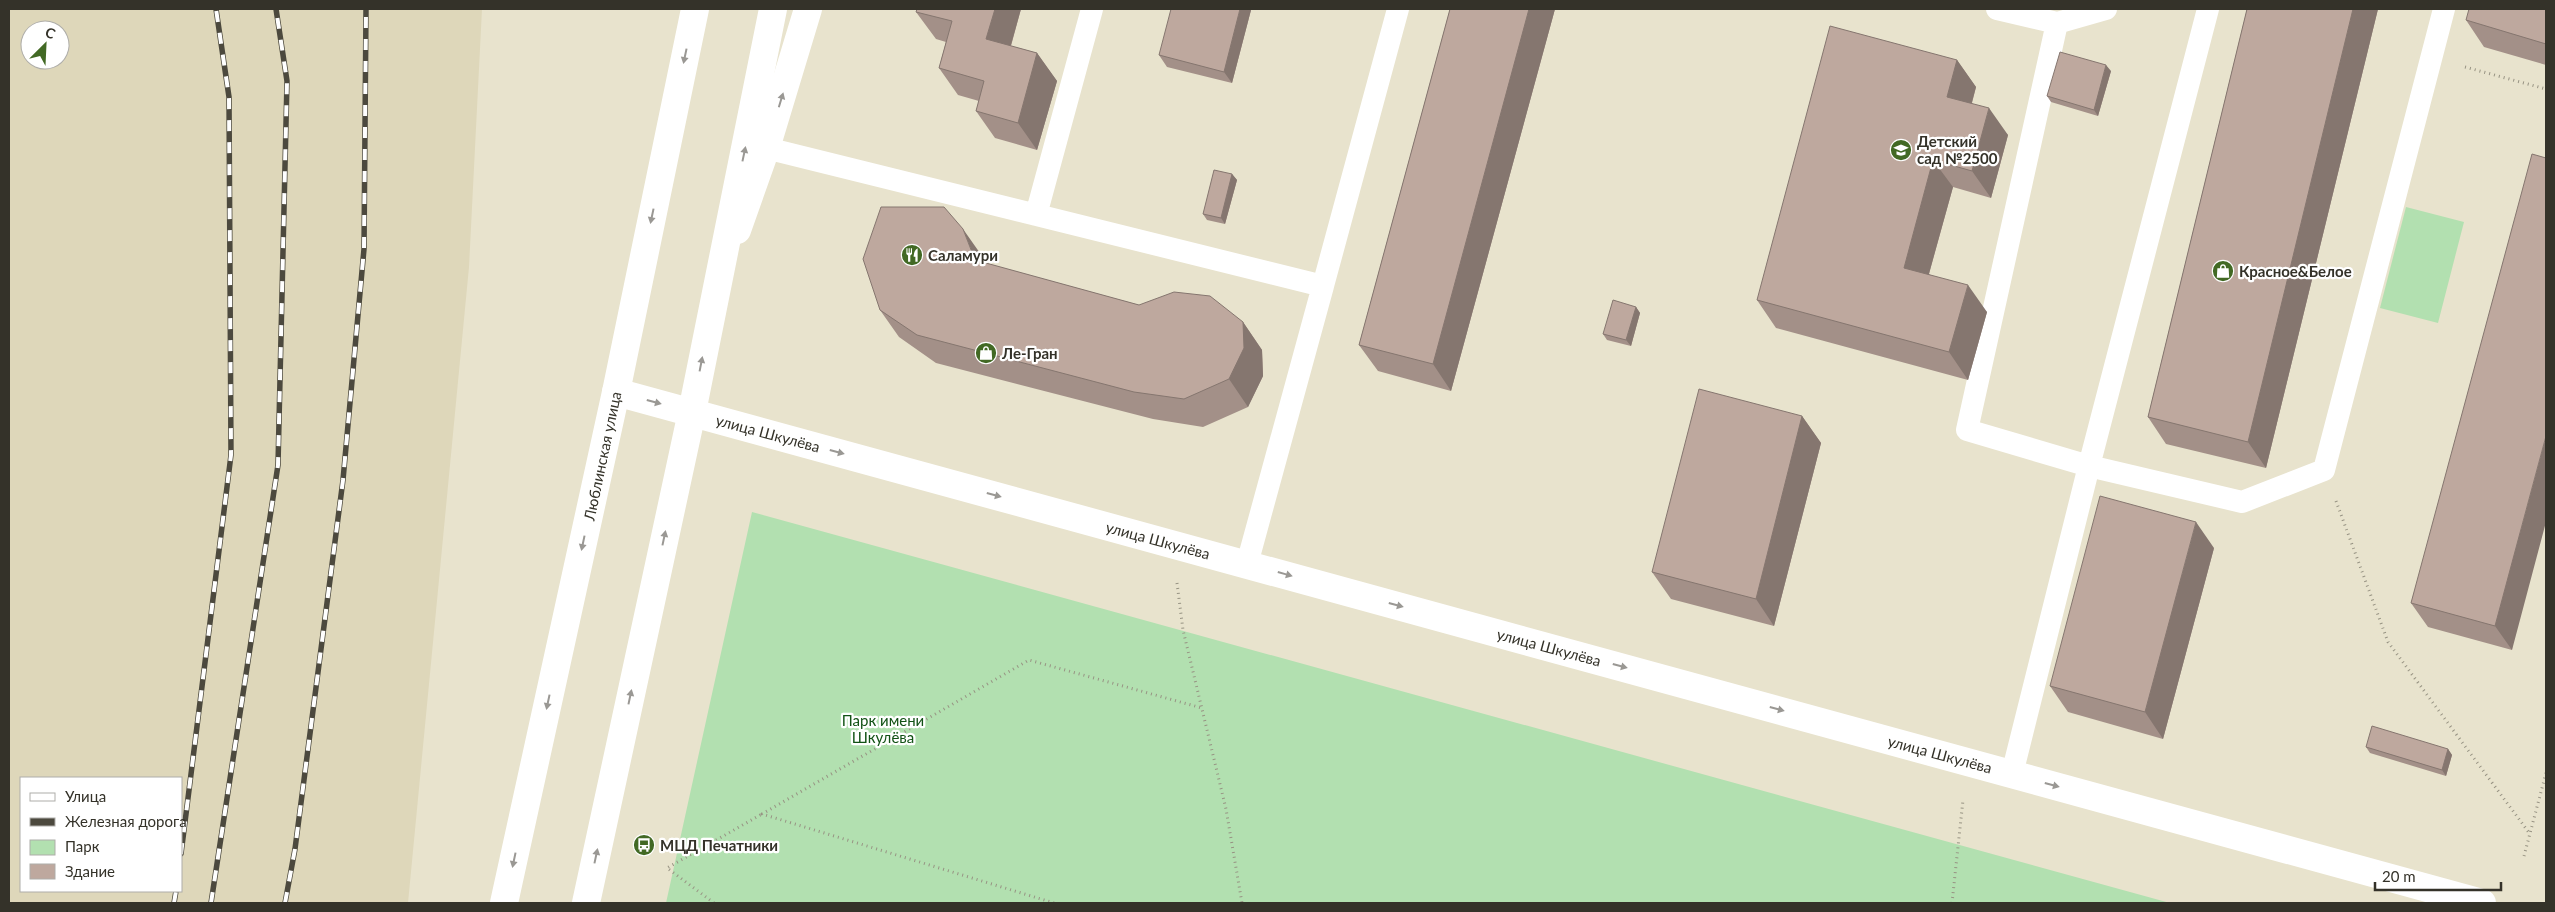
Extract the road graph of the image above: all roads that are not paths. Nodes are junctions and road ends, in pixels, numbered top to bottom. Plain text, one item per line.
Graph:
1 (695, 9) edge
2 (774, 9) edge
3 (808, 9) edge
4 (1092, 9) edge
5 (1398, 9) edge
6 (1997, 9) edge
7 (2106, 9) edge
8 (2208, 9) edge
9 (2444, 9) edge
10 (2057, 23) junction
11 (766, 148) junction
12 (1036, 215) junction
13 (1323, 286) junction
14 (714, 295) junction
15 (616, 392) junction
16 (692, 412) junction
17 (2089, 466) junction
18 (1247, 564) junction
19 (2012, 774) junction
20 (504, 903) edge
21 (586, 903) edge
22 (2482, 903) edge

1 -> 15 street, Люблинская улица
14 -> 2 street
11 -> 3 street
4 - 12 lane
5 - 13 lane
6 - 10 lane
7 - 10 lane
8 - 17 lane
9 - 17 lane
10 - 17 lane
11 - 12 lane
11 - 14 street
12 - 13 lane
13 - 18 lane
16 -> 14 street
15 -> 16 street, улица Шкулёва
15 -> 20 street, Люблинская улица
16 -> 18 street, улица Шкулёва
21 -> 16 street
17 - 19 lane
18 -> 19 street, улица Шкулёва
19 -> 22 street, улица Шкулёва

